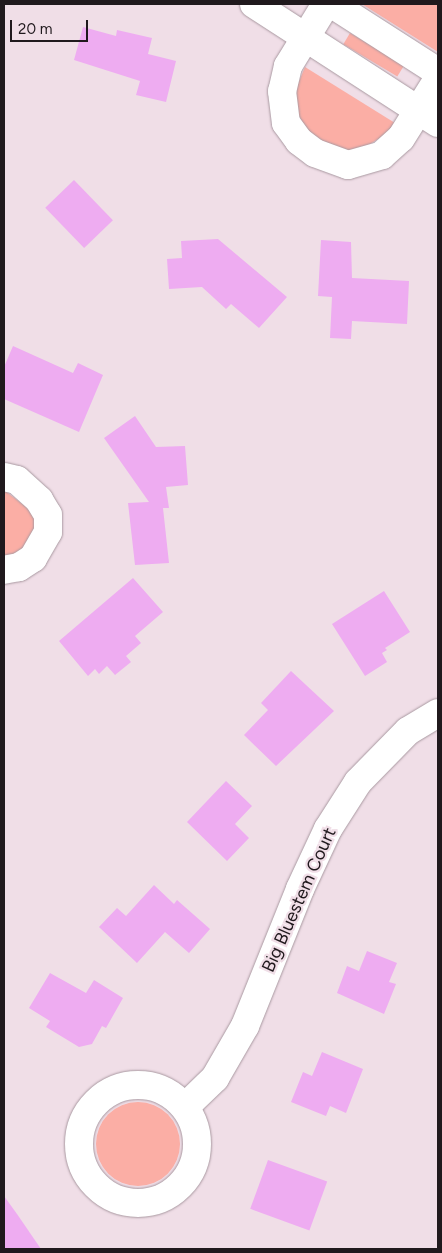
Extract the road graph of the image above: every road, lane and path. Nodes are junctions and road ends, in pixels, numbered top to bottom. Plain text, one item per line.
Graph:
1 (254, 4) edge
2 (326, 4) edge
3 (332, 4) edge
4 (306, 37) junction
5 (438, 72) edge
6 (438, 79) edge
7 (428, 116) edge
8 (4, 477) edge
9 (4, 570) edge
10 (438, 713) edge
11 (185, 1107) junction

1 - 4 street
2 - 4 street
3 - 5 street
4 - 7 street
4 - 7 street
6 - 7 street
8 - 9 street
10 - 11 street, Big Bluestem Court
11 - 11 street

